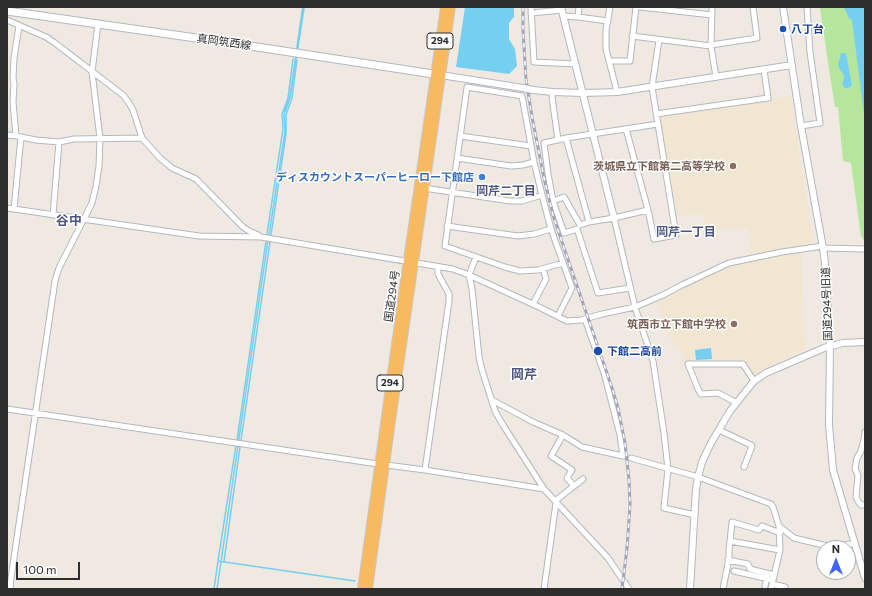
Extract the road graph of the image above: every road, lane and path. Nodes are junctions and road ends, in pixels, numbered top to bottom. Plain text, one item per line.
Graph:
1 (445, 7) edge
2 (451, 7) edge
3 (579, 7) edge
4 (610, 7) edge
5 (636, 7) edge
6 (640, 7) edge
7 (712, 7) edge
8 (753, 7) edge
9 (783, 7) edge
10 (807, 7) edge
11 (531, 10) edge
12 (7, 11) edge
13 (562, 11) edge
14 (712, 15) junction
15 (578, 17) junction
16 (7, 20) edge
17 (608, 21) junction
18 (98, 24) junction
19 (19, 26) junction
20 (632, 36) junction
21 (659, 40) junction
22 (711, 46) junction
23 (609, 61) junction
24 (7, 63) edge
25 (14, 63) junction
26 (576, 64) junction
27 (792, 65) junction
28 (764, 70) junction
29 (92, 72) junction
30 (438, 75) junction
31 (716, 77) junction
32 (652, 87) junction
33 (553, 92) junction
34 (617, 92) junction
35 (583, 93) junction
36 (656, 114) junction
37 (658, 124) junction
38 (801, 126) junction
39 (626, 129) junction
40 (593, 134) junction
41 (7, 135) edge
42 (19, 136) junction
43 (460, 136) junction
44 (100, 138) junction
45 (142, 138) junction
46 (566, 138) junction
47 (558, 140) junction
48 (59, 142) junction
49 (531, 146) junction
50 (457, 158) junction
51 (534, 162) junction
52 (424, 188) junction
53 (452, 192) junction
54 (542, 195) junction
55 (554, 200) junction
56 (7, 208) edge
57 (14, 209) junction
58 (648, 210) junction
59 (53, 215) junction
60 (614, 218) junction
61 (84, 220) junction
62 (589, 222) junction
63 (447, 226) junction
64 (578, 227) junction
65 (551, 229) junction
66 (260, 237) junction
67 (823, 247) junction
68 (865, 249) edge
69 (476, 257) junction
70 (411, 263) junction
71 (563, 263) junction
72 (438, 267) junction
73 (543, 269) junction
74 (469, 275) junction
75 (630, 288) junction
76 (534, 304) junction
77 (635, 307) junction
78 (558, 316) junction
79 (585, 319) junction
80 (865, 342) edge
81 (830, 346) junction
82 (754, 381) junction
83 (492, 400) junction
84 (737, 403) junction
85 (7, 409) edge
86 (36, 413) junction
87 (719, 430) junction
88 (865, 432) edge
89 (563, 435) junction
90 (631, 458) dead end
91 (382, 465) junction
92 (744, 467) dead end
93 (668, 469) junction
94 (425, 470) junction
95 (698, 477) junction
96 (583, 479) dead end
97 (574, 486) junction
98 (544, 489) junction
99 (556, 502) junction
100 (865, 506) edge
101 (695, 515) junction
102 (779, 526) junction
103 (780, 533) junction
104 (730, 541) junction
105 (816, 543) edge
106 (780, 550) junction
107 (728, 560) junction
108 (734, 571) dead end
109 (9, 576) edge
110 (865, 578) edge
111 (772, 581) edge
112 (765, 586) dead end
113 (786, 587) dead end
114 (10, 589) edge
115 (362, 589) edge
116 (368, 589) edge
117 (544, 589) edge
118 (629, 589) edge
119 (690, 589) edge
120 (724, 589) edge

1 - 30 highway, 国道294号 / 294
2 - 30 highway, 国道294号 / 294
3 - 15 street
4 - 17 street
5 - 20 street
6 - 14 street
7 - 14 street
8 - 22 street
9 - 27 street, 国道294号旧道
10 - 38 street
11 - 13 street
11 - 26 street
12 - 18 main road, 真岡筑西線
13 - 15 street
13 - 26 street
14 - 22 street
15 - 17 street
16 - 19 street
17 - 23 street
18 - 29 street
18 - 30 main road, 真岡筑西線
19 - 25 street
19 - 29 street
20 - 21 street
20 - 23 street
21 - 22 street
21 - 32 street
22 - 31 street
23 - 34 street
24 - 25 street
25 - 42 street
26 - 35 street
27 - 28 street
27 - 38 street, 国道294号旧道
28 - 31 street
28 - 36 street
29 - 44 street
29 - 45 street
30 - 33 street, bridge
30 - 52 highway, 国道294号 / 294
30 - 70 highway, 国道294号 / 294
31 - 32 street
32 - 34 street
32 - 36 street
33 - 35 street
33 - 47 street
34 - 35 street
35 - 40 street
36 - 37 street
37 - 39 street
37 - 58 street
38 - 67 street, 国道294号旧道
39 - 40 street
39 - 58 street
40 - 46 street
40 - 60 street
41 - 42 street
42 - 48 street
42 - 57 street
43 - 49 street
43 - 49 street
43 - 50 street
44 - 45 street
44 - 48 street
44 - 61 street
45 - 66 street
46 - 47 street
46 - 62 street
47 - 55 street
48 - 59 street
49 - 51 street
50 - 51 street
50 - 53 street
51 - 54 street
52 - 53 street
52 - 70 highway, 国道294号 / 294
53 - 54 street
53 - 63 street
54 - 65 street
55 - 64 street
55 - 64 street
56 - 57 street
57 - 59 street
58 - 60 street
59 - 61 street
60 - 62 street
60 - 75 street
61 - 66 street
61 - 86 street
62 - 64 street
63 - 65 street
63 - 69 street
64 - 75 street
65 - 71 street
66 - 70 street
67 - 68 street
67 - 77 street
67 - 81 street, 国道294号旧道
69 - 73 street
69 - 74 street
70 - 72 street
70 - 91 highway, 国道294号 / 294
71 - 73 street
71 - 78 street
72 - 74 street
72 - 94 street
73 - 76 street
74 - 76 street
74 - 83 street
75 - 77 street
76 - 78 street
77 - 79 street
77 - 93 street
78 - 79 street
79 - 89 street
80 - 81 street
81 - 82 street, 国道294号旧道
81 - 110 street
82 - 84 street, 国道294号旧道
82 - 84 street
83 - 89 street
83 - 98 street
84 - 87 street, 国道294号旧道
85 - 86 street
86 - 91 street
86 - 109 street
87 - 92 street
87 - 95 street, 国道294号旧道
88 - 100 street
89 - 97 street
90 - 93 street
91 - 94 street
91 - 115 highway, 国道294号 / 294
91 - 116 highway, 国道294号 / 294
93 - 95 street
93 - 101 street
94 - 98 street
95 - 101 street, 国道294号旧道
95 - 102 street
96 - 97 street
97 - 99 street
98 - 99 street
99 - 117 street
99 - 118 street
101 - 119 street, 国道294号旧道
102 - 103 street
102 - 105 street
103 - 104 street
103 - 106 street
104 - 106 street
104 - 107 street
106 - 111 street
107 - 111 street
107 - 120 street
108 - 111 street
109 - 114 street
111 - 112 street
111 - 113 street

